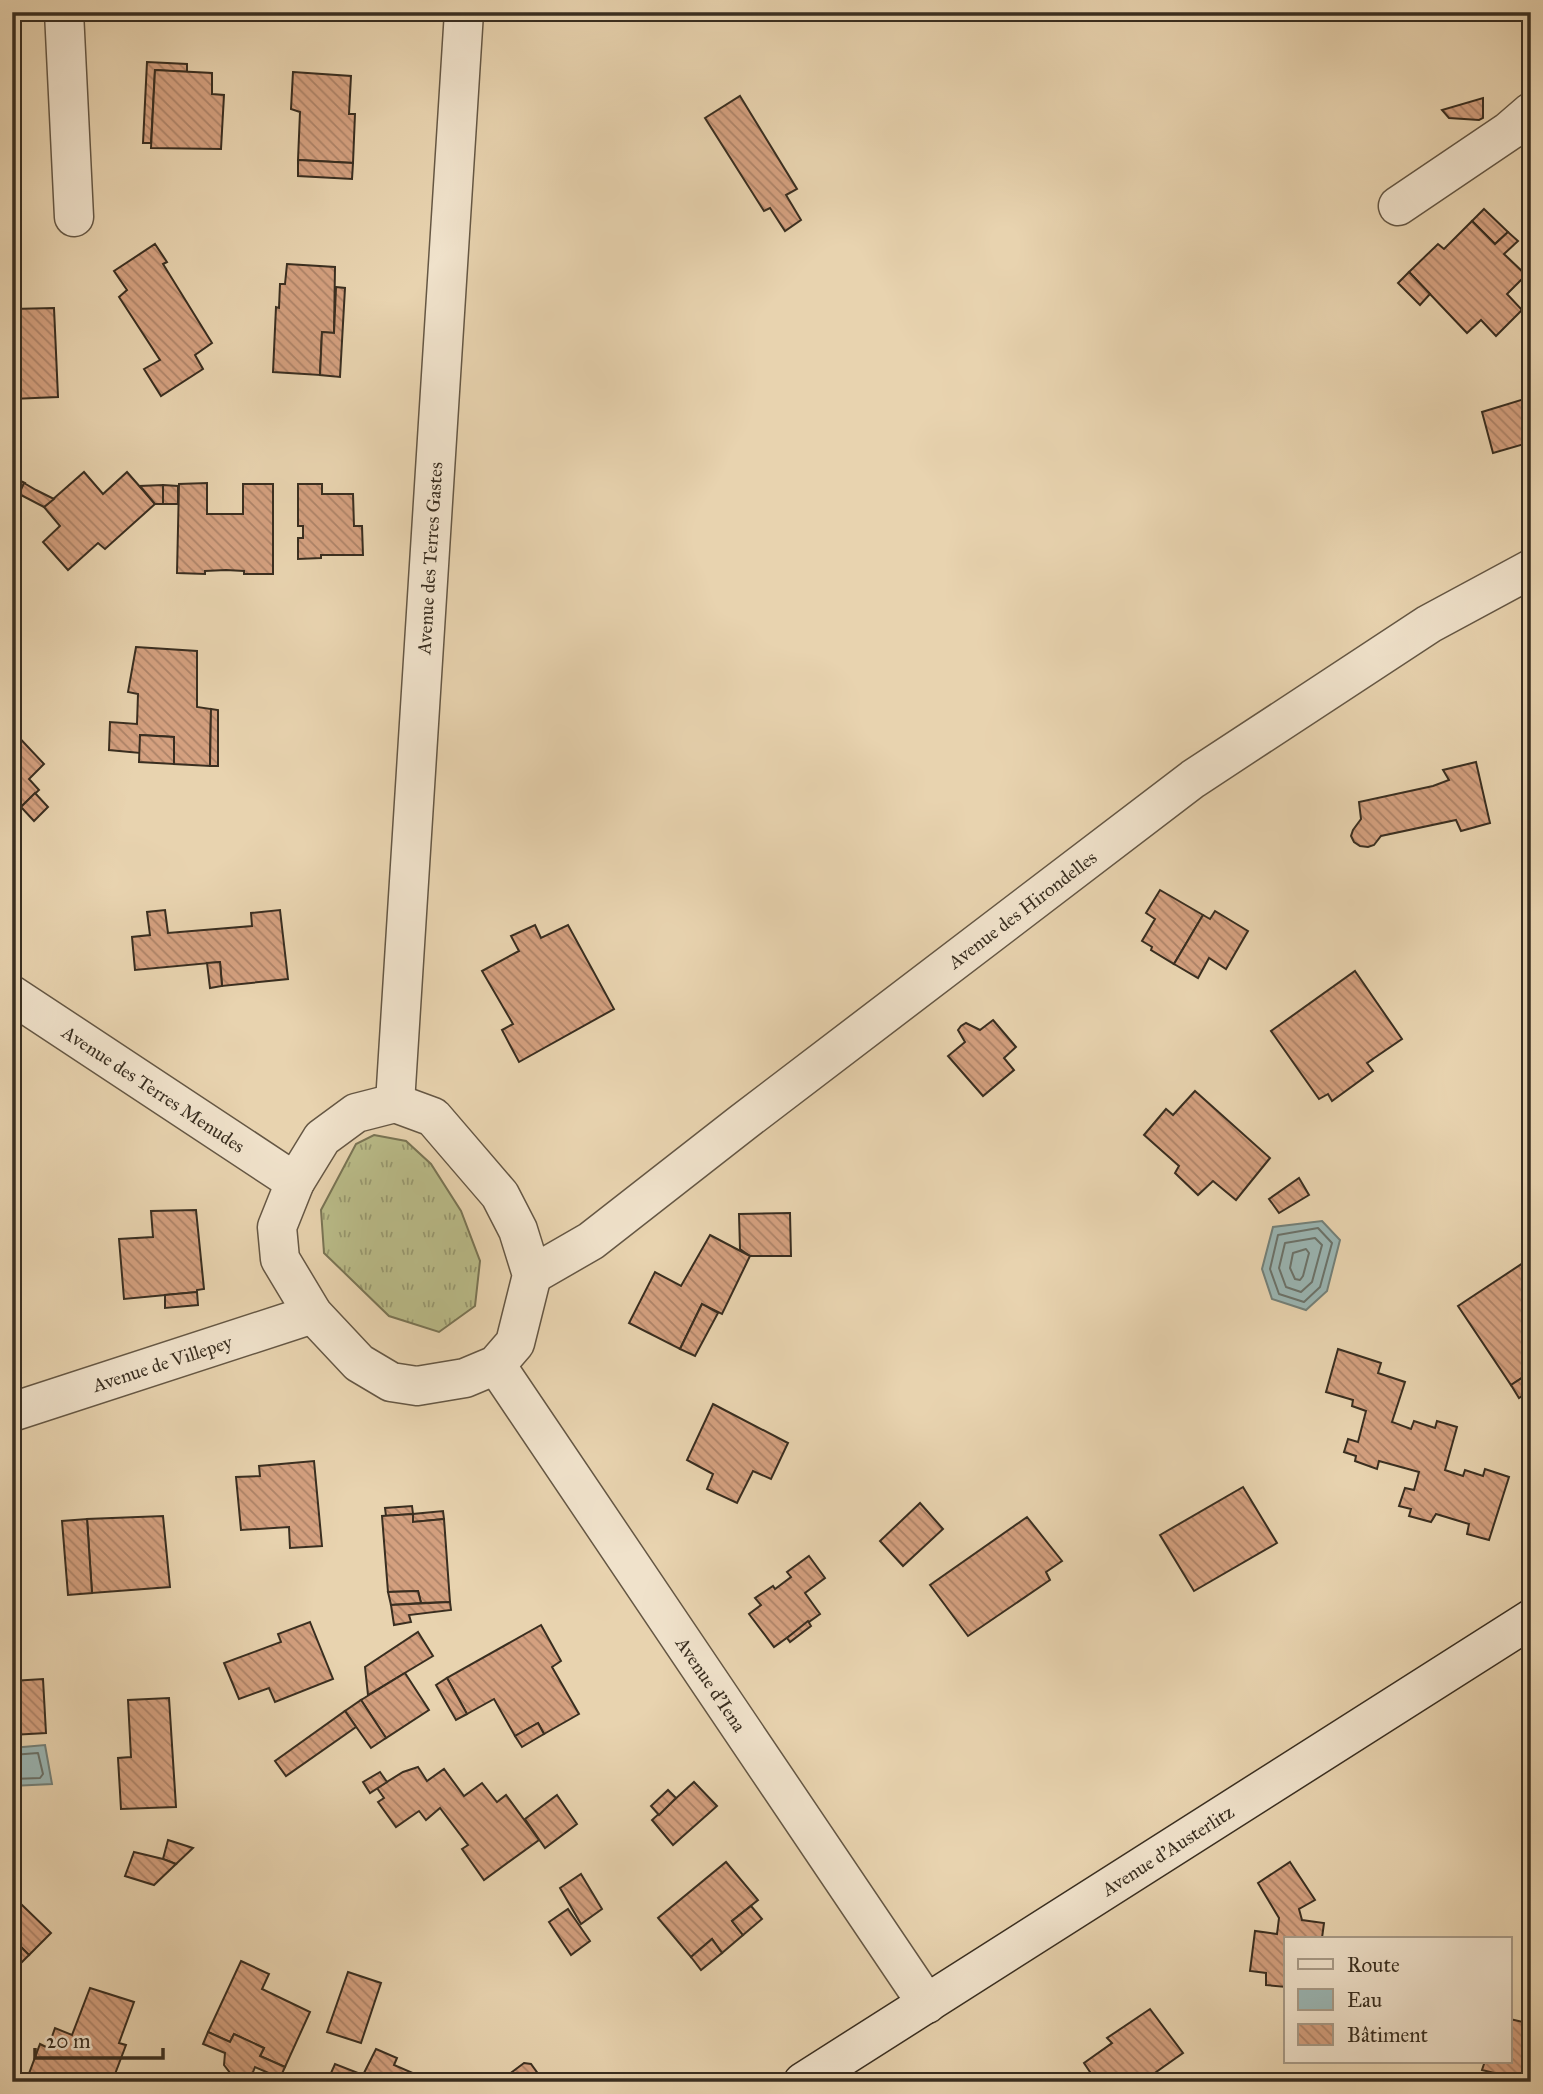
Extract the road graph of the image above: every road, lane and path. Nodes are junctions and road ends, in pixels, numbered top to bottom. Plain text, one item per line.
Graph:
1 (64, 12) edge
2 (458, 13) edge
3 (1531, 112) edge
4 (1398, 205) dead end
5 (74, 218) dead end
6 (1531, 569) edge
7 (12, 995) edge
8 (395, 1103) junction
9 (295, 1182) junction
10 (532, 1275) junction
11 (313, 1314) junction
12 (496, 1365) junction
13 (12, 1412) edge
14 (1531, 1619) edge
15 (927, 2004) junction
16 (803, 2082) edge

1 - 5 street
2 - 8 street, Avenue des Terres Gastes
3 - 4 street
6 - 10 street, Avenue des Hirondelles
7 - 9 street, Avenue des Terres Menudes
8 - 9 street
8 - 10 street
9 - 11 street
10 - 12 street
11 - 12 street
11 - 13 street, Avenue de Villepey
12 - 15 street, Avenue d'Iena
14 - 15 street, Avenue d'Austerlitz
15 - 16 street, Avenue d'Austerlitz

